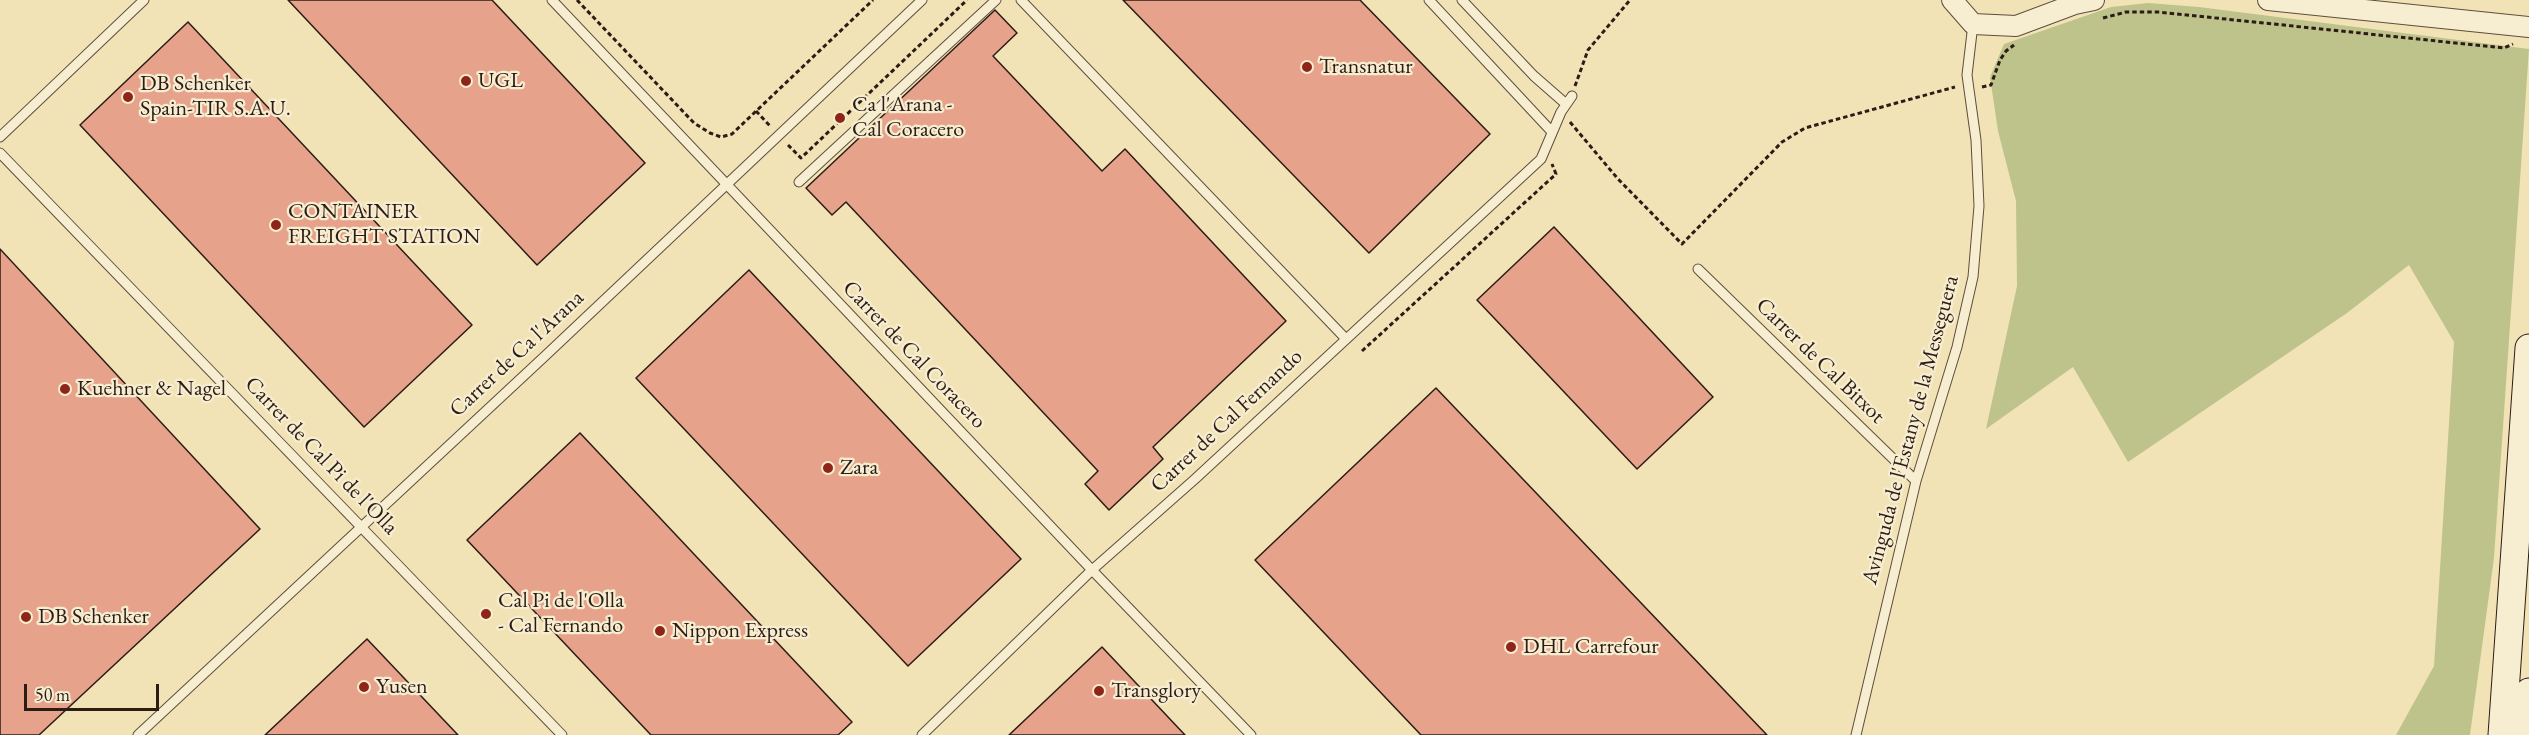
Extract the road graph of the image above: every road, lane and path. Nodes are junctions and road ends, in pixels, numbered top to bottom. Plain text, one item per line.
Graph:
1 (144, 0) edge
2 (552, 0) edge
3 (577, 0) edge
4 (873, 0) edge
5 (922, 0) edge
6 (967, 0) edge
7 (996, 0) edge
8 (1021, 0) edge
9 (1429, 0) edge
10 (1462, 0) edge
11 (1630, 0) edge
12 (1952, 0) edge
13 (2268, 0) edge
14 (2095, 10) edge
15 (1973, 24) junction
16 (2529, 27) edge
17 (2018, 42) dead end
18 (2515, 43) dead end
19 (1968, 86) junction
20 (1566, 104) junction
21 (756, 111) junction
22 (1552, 132) junction
23 (778, 134) junction
24 (0, 136) edge
25 (0, 153) edge
26 (1550, 160) dead end
27 (799, 182) dead end
28 (725, 184) junction
29 (1698, 269) dead end
30 (1346, 339) junction
31 (2529, 348) edge
32 (1362, 351) dead end
33 (1916, 481) junction
34 (361, 525) junction
35 (1092, 570) junction
36 (2529, 692) edge
37 (138, 735) edge
38 (562, 735) edge
39 (922, 735) edge
40 (1251, 735) edge
41 (1856, 735) edge
42 (2502, 735) edge
43 (2526, 735) edge

1 - 24 lane
2 - 28 lane, Carrer de Cal Coracero
3 - 21 path
4 - 21 path
5 - 23 lane, Carrer de Ca l'Arana
6 - 23 path
7 - 27 lane
8 - 30 lane
9 - 22 lane
10 - 20 lane
11 - 20 path
12 - 15 street
13 - 16 street
14 - 15 street
14 - 18 path
15 - 19 lane, Avinguda de l'Estany de la Messeguera
17 - 19 path
19 - 20 path
19 - 33 lane, Avinguda de l'Estany de la Messeguera
20 - 22 lane, Carrer de Cal Fernando
21 - 23 path
22 - 30 lane, Carrer de Cal Fernando
23 - 28 lane, Carrer de Ca l'Arana
25 - 34 lane, Carrer de Cal Pi de l'Olla
26 - 32 path
28 - 34 lane, Carrer de Ca l'Arana
28 - 35 lane, Carrer de Cal Coracero
29 - 33 lane, Carrer de Cal Bitxot
30 - 35 lane, Carrer de Cal Fernando
31 - 42 main road
33 - 41 lane, Avinguda de l'Estany de la Messeguera
34 - 37 lane, Carrer de Ca l'Arana
34 - 38 lane, Carrer de Cal Pi de l'Olla
35 - 39 lane, Carrer de Cal Fernando
35 - 40 lane, Carrer de Cal Coracero
36 - 43 main road

